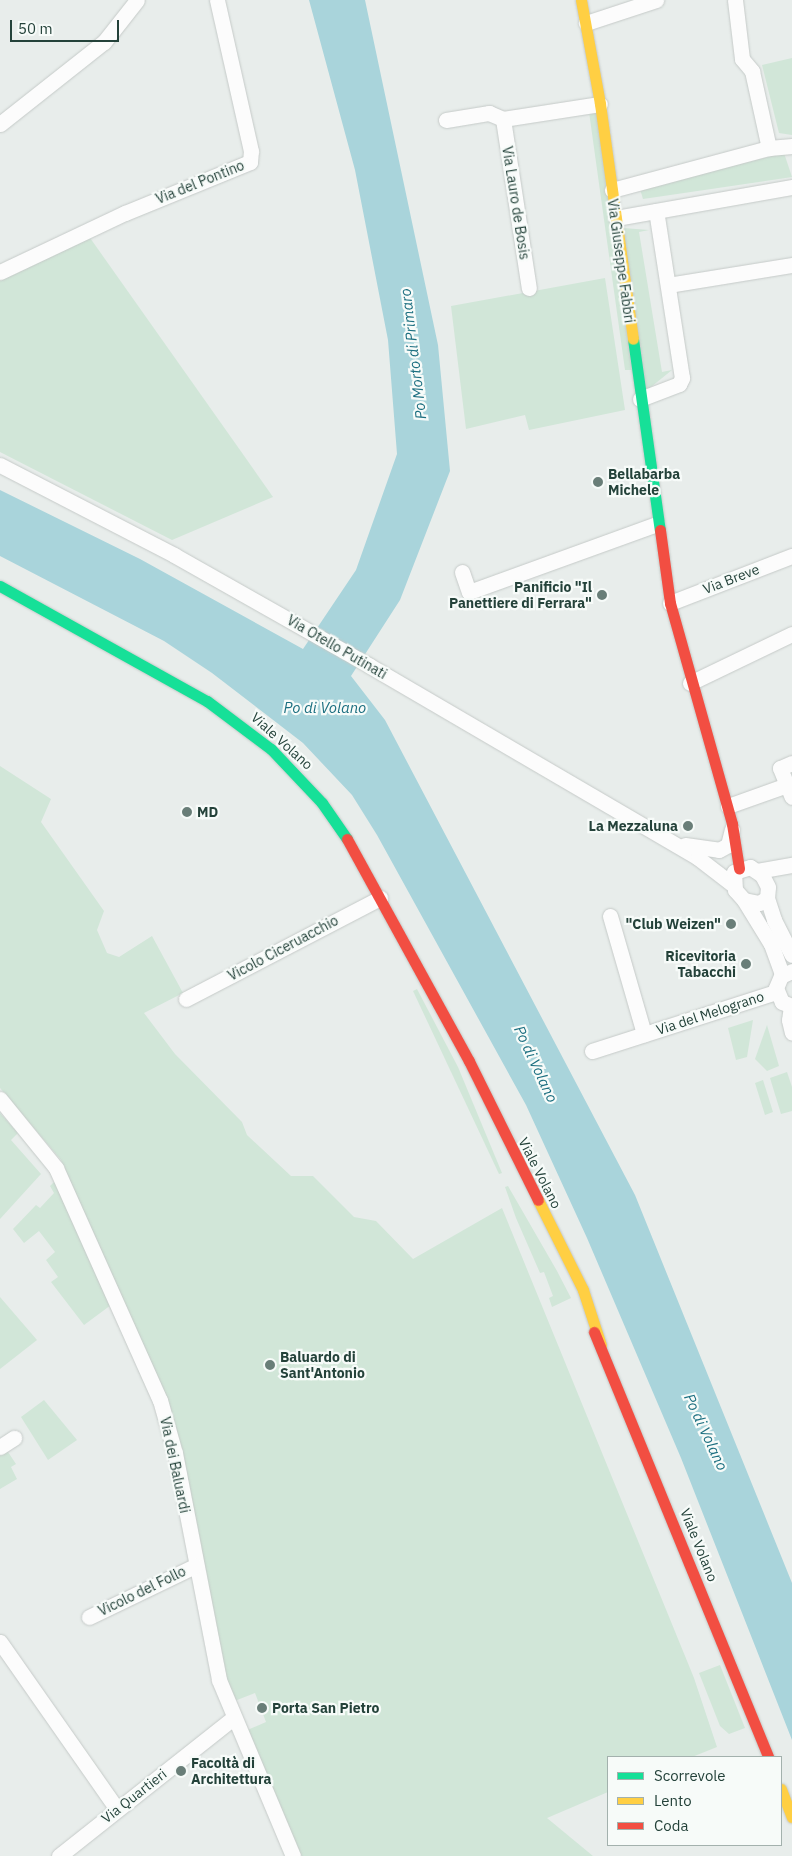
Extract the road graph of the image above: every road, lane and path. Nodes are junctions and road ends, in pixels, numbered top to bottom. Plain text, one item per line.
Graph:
1 (137, 0) edge
2 (217, 0) edge
3 (581, 0) edge
4 (656, 0) edge
5 (735, 0) edge
6 (586, 23) junction
7 (600, 104) junction
8 (503, 119) junction
9 (446, 120) dead end
10 (0, 124) edge
11 (792, 146) edge
12 (769, 148) junction
13 (792, 187) edge
14 (612, 190) junction
15 (656, 212) junction
16 (616, 218) junction
17 (792, 265) edge
18 (0, 272) edge
19 (668, 285) junction
20 (529, 288) dead end
21 (640, 399) junction
22 (0, 465) edge
23 (657, 524) junction
24 (792, 556) edge
25 (462, 572) dead end
26 (0, 586) edge
27 (670, 603) junction
28 (792, 634) edge
29 (690, 683) junction
30 (792, 763) edge
31 (789, 791) edge
32 (728, 806) junction
33 (732, 824) junction
34 (669, 841) junction
35 (792, 865) edge
36 (792, 871) edge
37 (743, 872) junction
38 (768, 893) junction
39 (380, 898) junction
40 (744, 900) junction
41 (610, 916) dead end
42 (792, 954) edge
43 (787, 973) edge
44 (776, 992) junction
45 (186, 999) dead end
46 (792, 1006) edge
47 (445, 1018) junction
48 (792, 1033) edge
49 (644, 1034) junction
50 (592, 1051) dead end
51 (0, 1100) edge
52 (486, 1123) dead end
53 (544, 1241) dead end
54 (601, 1344) junction
55 (14, 1438) dead end
56 (0, 1447) edge
57 (195, 1566) junction
58 (89, 1617) dead end
59 (0, 1642) edge
60 (233, 1718) junction
61 (768, 1756) edge
62 (782, 1792) edge
63 (118, 1809) junction
64 (792, 1817) edge
65 (59, 1856) edge
66 (292, 1856) edge

1 - 10 street
2 - 18 street, Via del Pontino
3 - 6 main road, Via Giuseppe Fabbri
4 - 6 street
5 - 12 street
6 - 7 main road, Via Giuseppe Fabbri
7 - 8 street
7 - 14 main road, Via Giuseppe Fabbri
8 - 9 street
8 - 20 street, Via Lauro de Bosis
11 - 12 street
12 - 14 street
13 - 15 street
14 - 16 main road, Via Giuseppe Fabbri
15 - 16 street
15 - 19 street
16 - 21 main road, Via Giuseppe Fabbri
17 - 19 street
19 - 21 street
21 - 23 main road, Via Giuseppe Fabbri
22 - 34 street, Via Otello Putinati
23 - 25 street
23 - 27 main road, Via Giuseppe Fabbri
24 - 27 street, Via Breve
26 - 39 main road, Viale Volano
27 - 29 main road, Via Giuseppe Fabbri
28 - 29 street
29 - 32 main road, Via Giuseppe Fabbri
30 - 31 street
31 - 32 street
32 - 33 main road, Via Giuseppe Fabbri
33 - 34 street
33 - 37 street, Via Giuseppe Fabbri
34 - 37 street, Via Otello Putinati
35 - 37 street
36 - 38 street
37 - 38 street, Via Giuseppe Fabbri
37 - 40 street, Via Giuseppe Fabbri
38 - 40 street
38 - 42 street, Via Giuseppe Fabbri
39 - 45 street, Vicolo Ciceruacchio
39 - 47 main road, Viale Volano
40 - 43 street
41 - 49 street, Via del Melograno
43 - 44 street
44 - 46 street
44 - 49 street, Via del Melograno
46 - 48 street
47 - 52 main road, Viale Volano
47 - 54 main road, Viale Volano
49 - 50 street, Via del Melograno
51 - 57 street, Via dei Baluardi
53 - 54 main road, Viale Volano
54 - 61 main road, Viale Volano
55 - 56 street
57 - 58 street, Vicolo del Follo
57 - 60 street, Via dei Baluardi
59 - 63 street
60 - 63 street, Via Quartieri
60 - 66 street, Via dei Baluardi
62 - 64 main road
63 - 65 street, Via Quartieri

